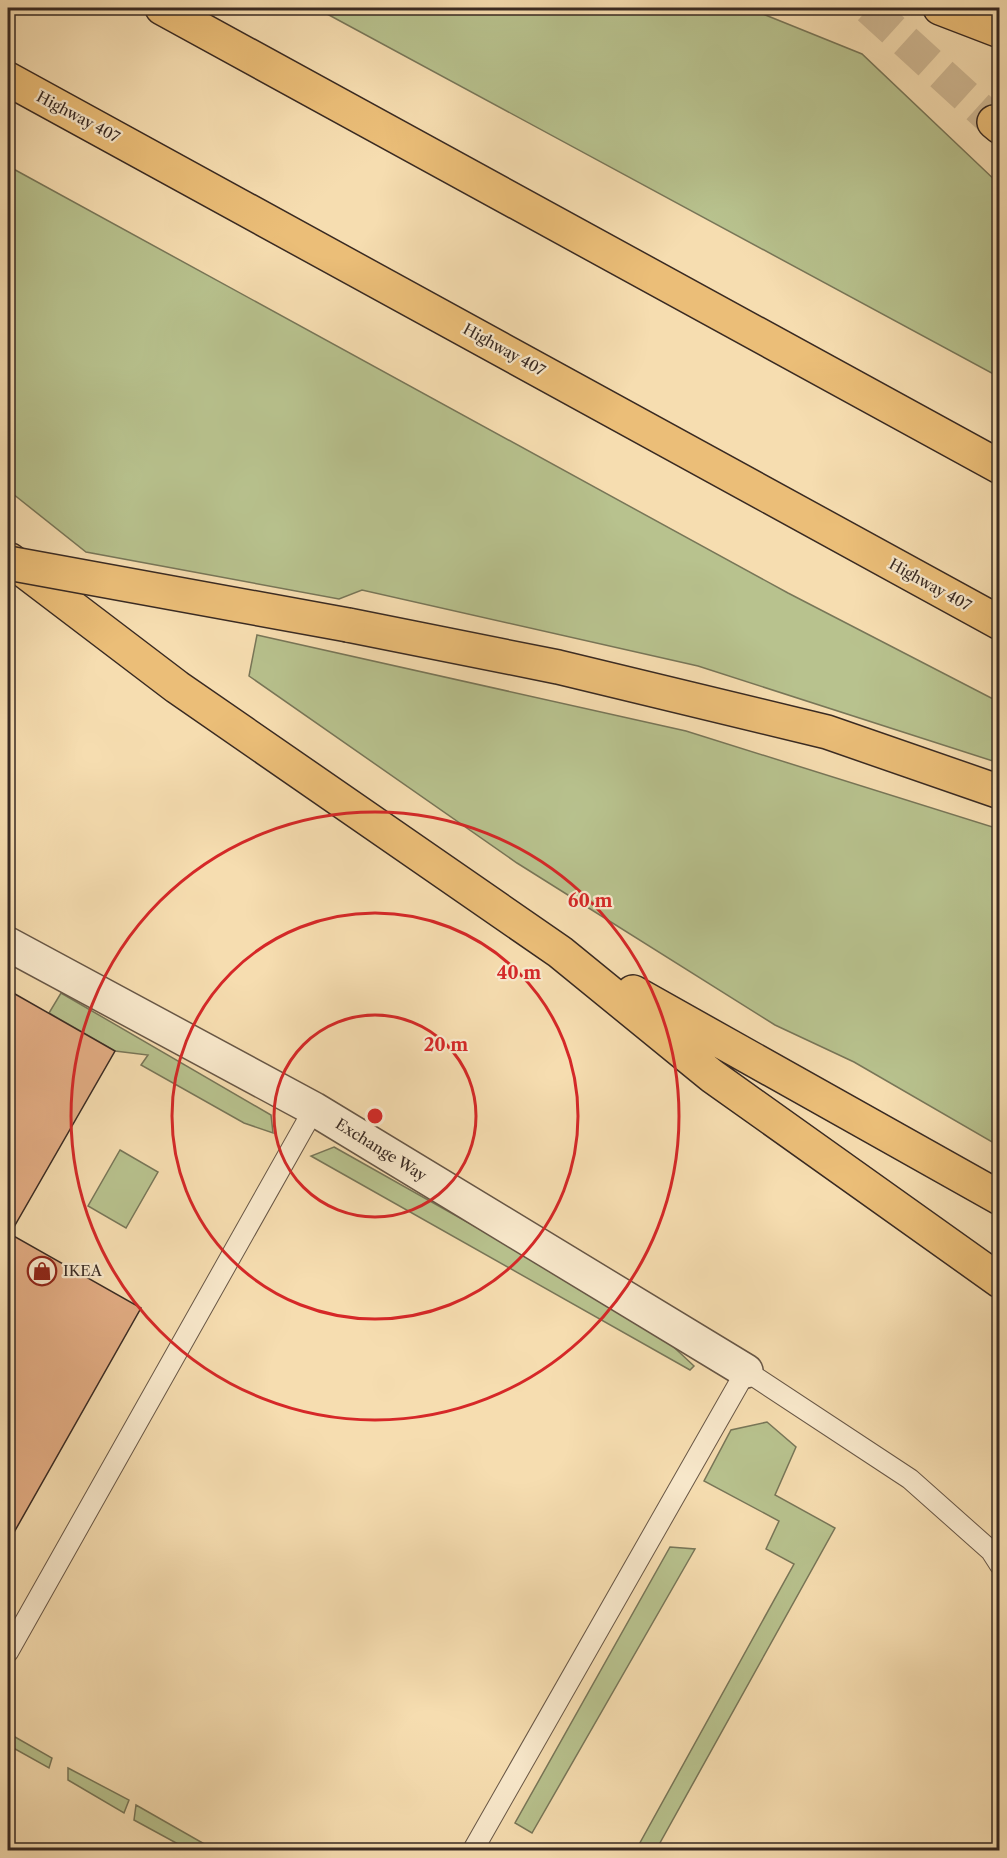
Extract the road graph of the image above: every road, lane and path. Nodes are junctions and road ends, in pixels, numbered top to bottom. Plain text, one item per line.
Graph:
1 (162, 8) edge
2 (940, 8) edge
3 (999, 31) edge
4 (8, 79) edge
5 (999, 467) edge
6 (8, 558) edge
7 (8, 563) edge
8 (999, 623) edge
9 (999, 792) edge
10 (8, 944) edge
11 (560, 952) junction
12 (314, 1109) junction
13 (999, 1198) edge
14 (999, 1281) edge
15 (746, 1371) junction
16 (999, 1565) edge
17 (8, 1652) edge
18 (473, 1851) edge

1 - 5 highway
2 - 3 highway
4 - 8 highway, Highway 407
6 - 11 highway
7 - 9 highway, bridge
10 - 12 street, Exchange Way
11 - 13 highway
11 - 14 highway
12 - 15 street, Exchange Way
12 - 17 lane
15 - 16 lane
15 - 18 lane

